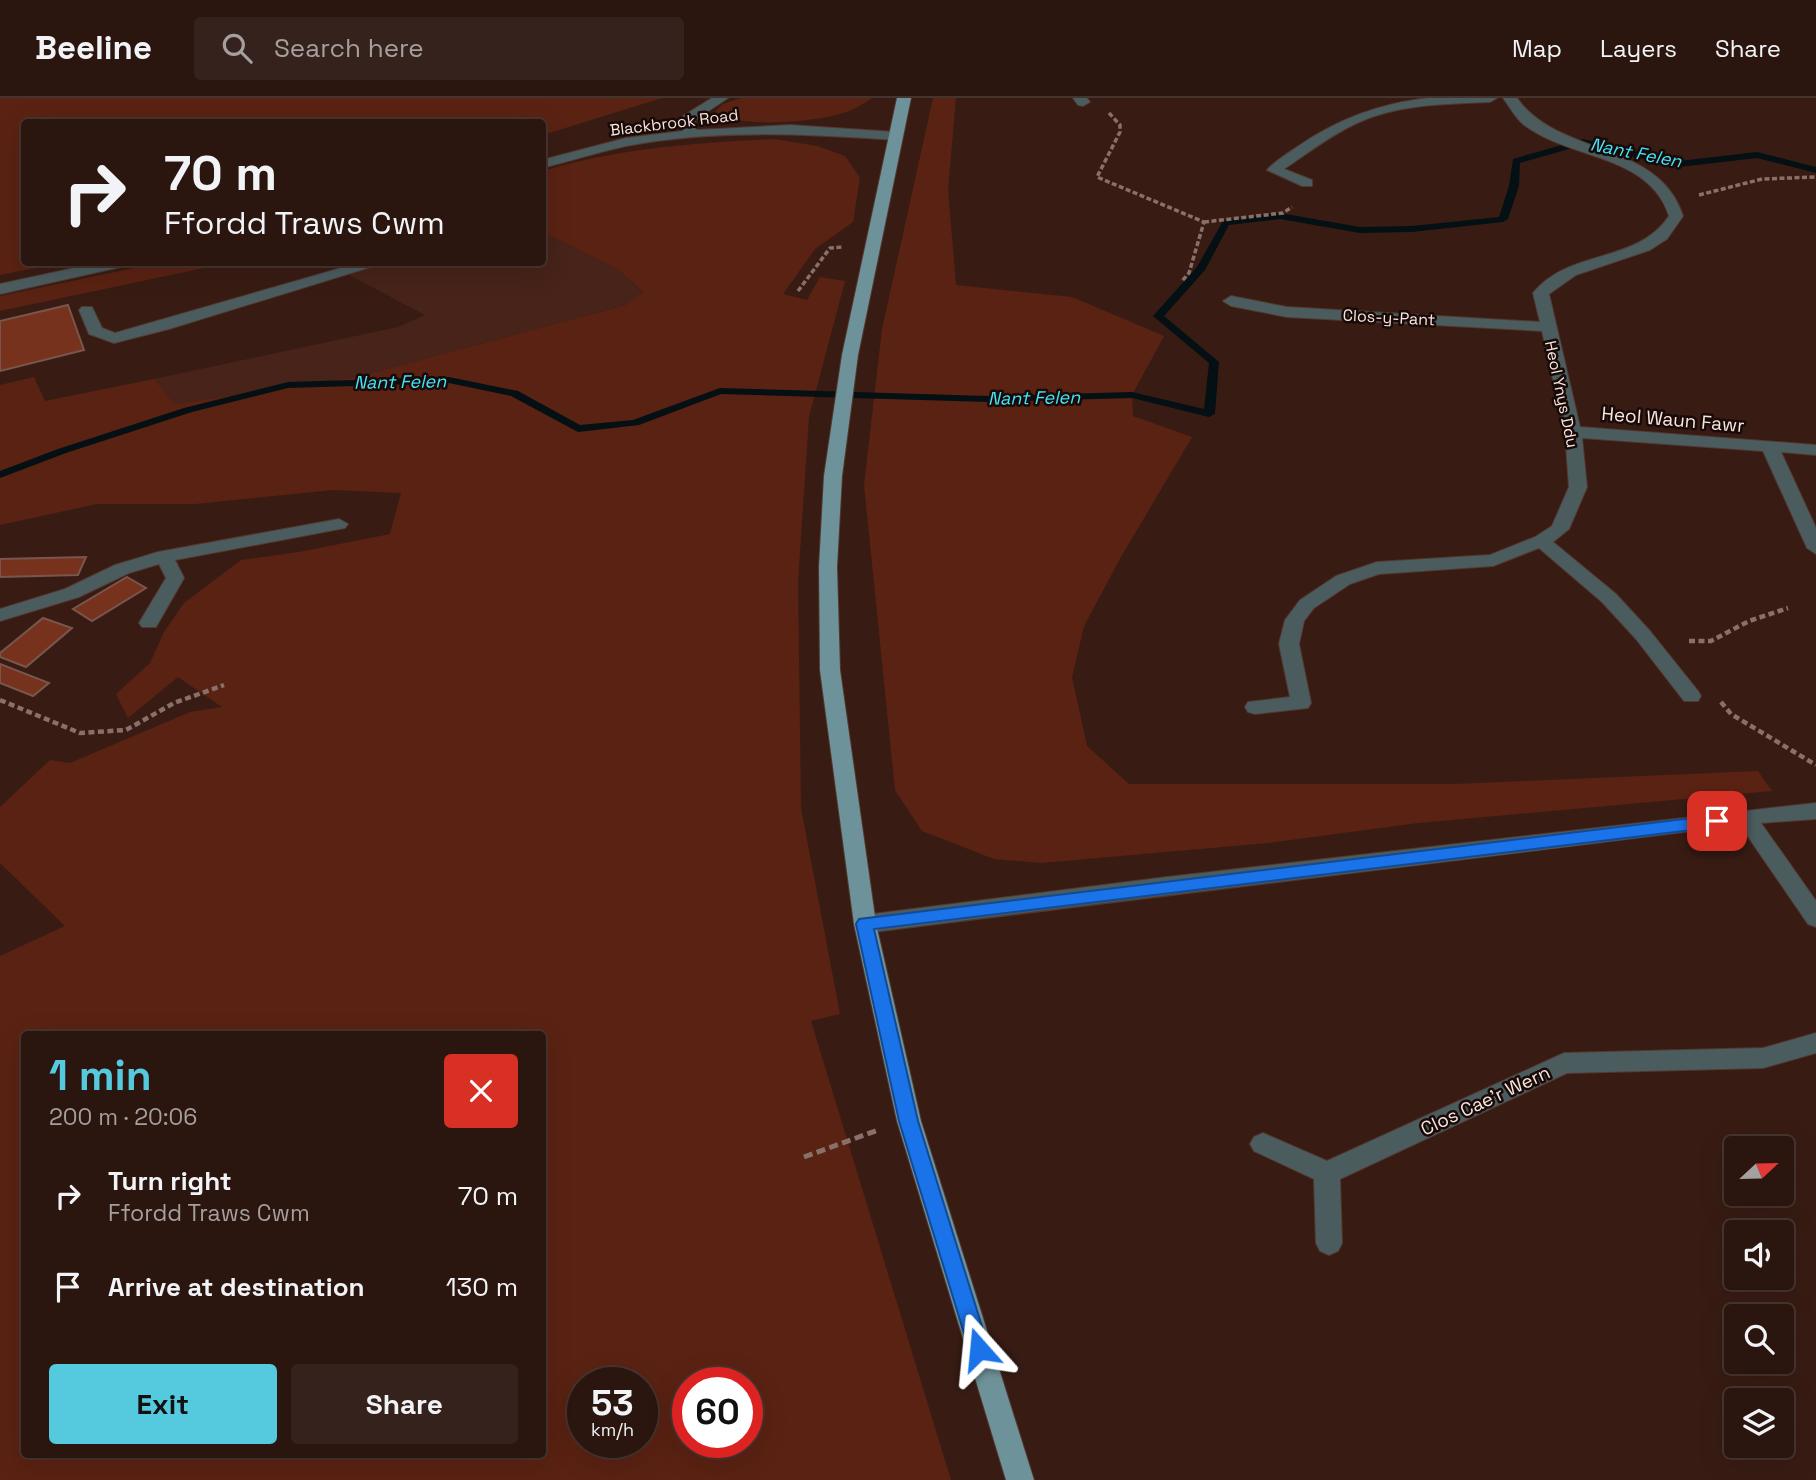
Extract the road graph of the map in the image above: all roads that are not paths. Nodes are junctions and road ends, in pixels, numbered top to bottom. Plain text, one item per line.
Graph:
1 (720, 98) edge
2 (904, 98) edge
3 (1490, 98) edge
4 (1510, 98) edge
5 (690, 134) junction
6 (895, 136) junction
7 (546, 163) edge
8 (1307, 183) road end
9 (106, 266) edge
10 (367, 266) edge
11 (0, 289) edge
12 (1231, 301) dead end
13 (86, 310) dead end
14 (1548, 327) junction
15 (1573, 432) junction
16 (1770, 448) junction
17 (1816, 450) edge
18 (339, 524) dead end
19 (1541, 541) junction
20 (1816, 548) edge
21 (164, 556) junction
22 (0, 615) edge
23 (149, 623) dead end
24 (1691, 695) dead end
25 (1255, 707) dead end
26 (1816, 811) edge
27 (1745, 817) junction
28 (1816, 918) edge
29 (865, 924) junction
30 (1816, 1043) edge
31 (1263, 1144) dead end
32 (1327, 1173) junction
33 (1329, 1243) dead end
34 (1020, 1480) edge

1 - 5 street
2 - 6 main road
3 - 8 street
4 - 14 street, Heol Ynys Ddu
5 - 6 street, Blackbrook Road
5 - 7 street, Blackbrook Road
6 - 29 main road
9 - 11 street
10 - 13 street
12 - 14 street, Clos-y-Pant
14 - 15 street, Heol Ynys Ddu
15 - 16 street, Heol Waun Fawr
15 - 19 street, Heol Ynys Ddu
16 - 17 street, Heol Waun Fawr
16 - 20 street, Heol Waun Fawr
18 - 21 street
19 - 24 street
19 - 25 street, Heol Ynys Ddu
21 - 22 street
21 - 23 street
26 - 27 street
27 - 28 street
27 - 29 street
29 - 34 main road
30 - 32 street, Clos Cae'r Wern
31 - 32 street
32 - 33 street

